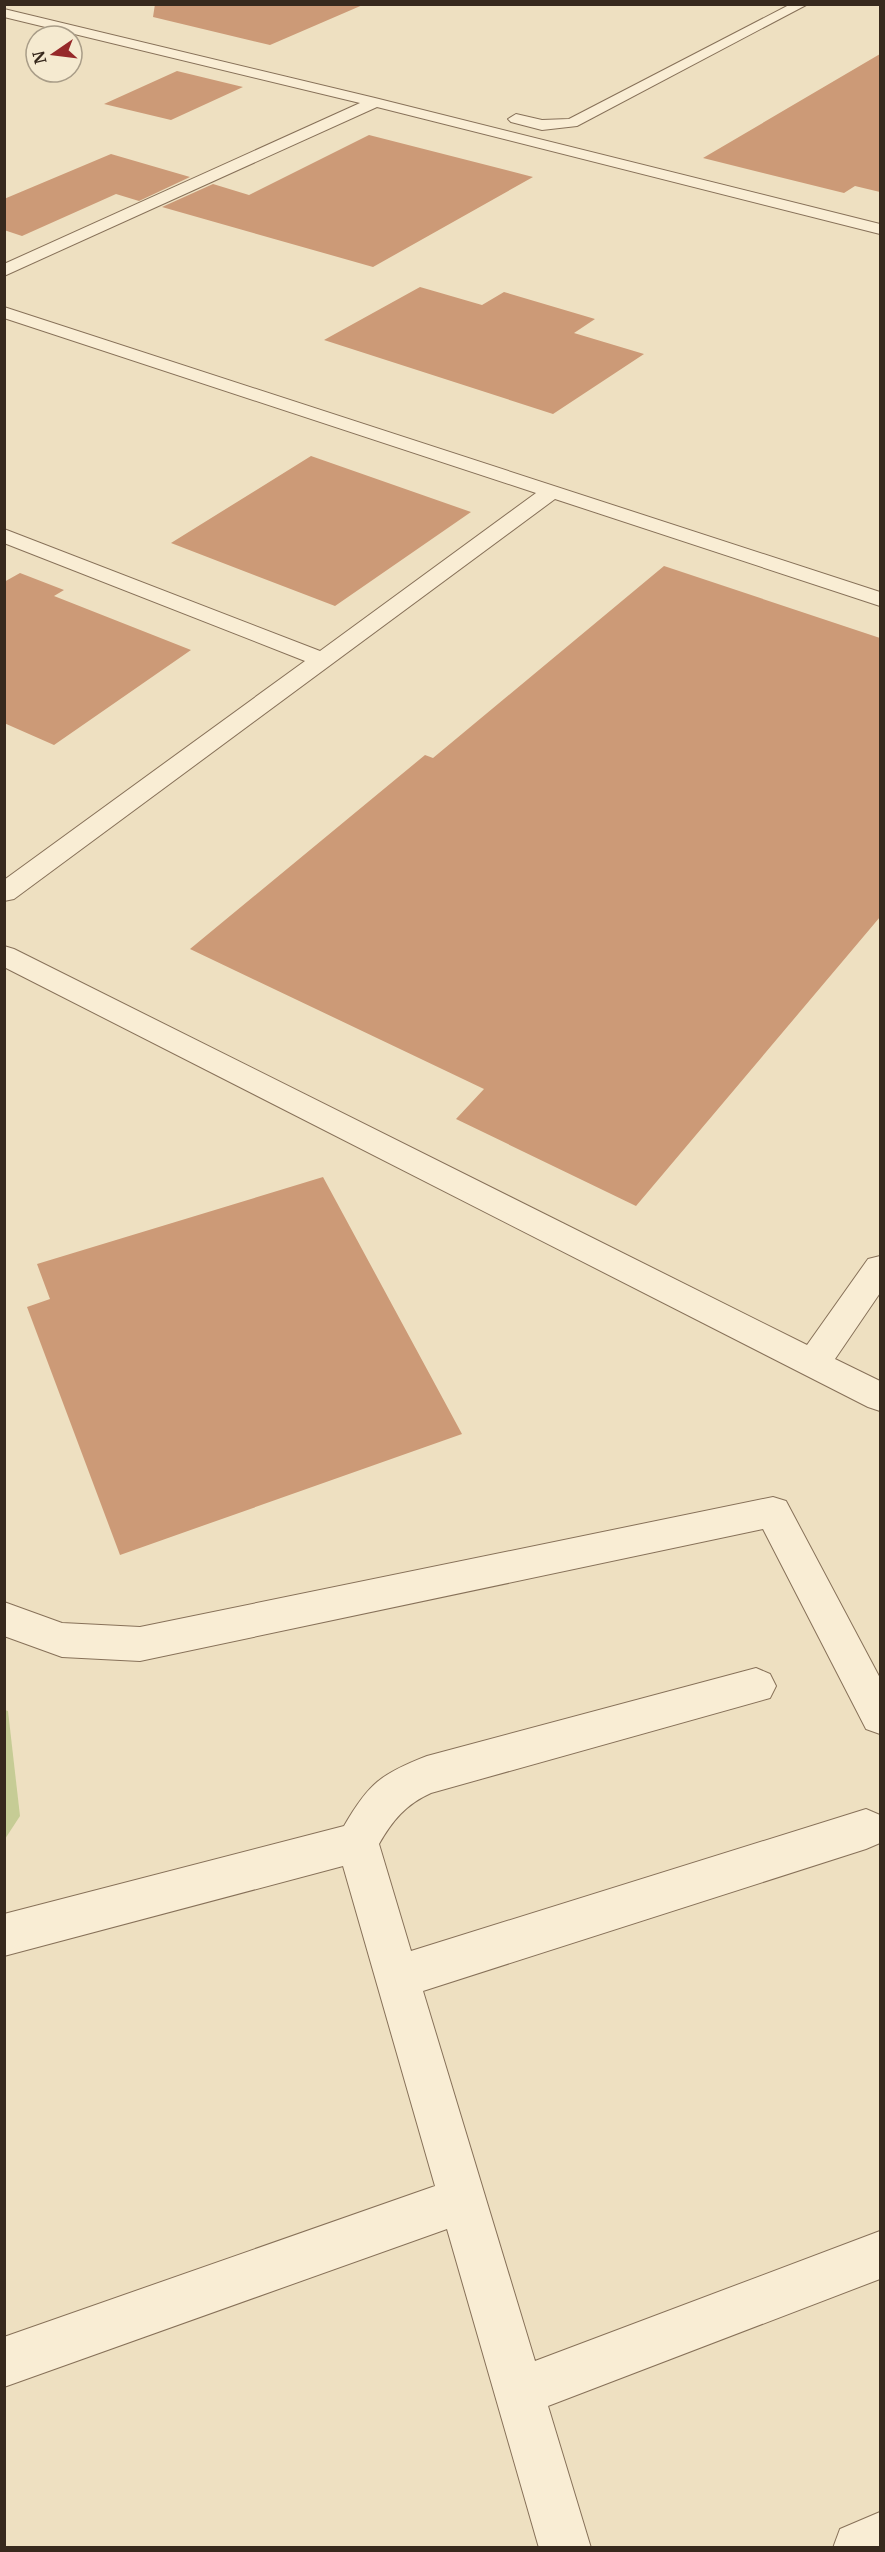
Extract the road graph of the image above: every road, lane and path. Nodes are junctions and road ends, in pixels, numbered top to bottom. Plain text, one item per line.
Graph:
1 (802, 4) edge
2 (4, 13) edge
3 (375, 102) junction
4 (507, 117) dead end
5 (880, 229) edge
6 (4, 271) edge
7 (4, 299) edge
8 (4, 312) edge
9 (553, 491) junction
10 (4, 535) edge
11 (880, 582) edge
12 (880, 599) edge
13 (322, 660) junction
14 (4, 893) edge
15 (4, 955) edge
16 (880, 1268) edge
17 (814, 1362) junction
18 (880, 1397) edge
19 (4, 1619) edge
20 (756, 1686) dead end
21 (880, 1716) edge
22 (866, 1829) dead end
23 (357, 1842) junction
24 (4, 1935) edge
25 (397, 1977) junction
26 (464, 2199) junction
27 (880, 2255) edge
28 (4, 2362) edge
29 (519, 2392) junction
30 (880, 2538) edge
31 (565, 2547) edge
32 (859, 2547) edge

1 - 4 street
2 - 3 street
3 - 5 street
3 - 6 street
7 - 11 street
8 - 9 street
9 - 12 street
9 - 13 street
10 - 13 street
13 - 14 street
15 - 17 street
16 - 17 street
17 - 18 street
19 - 21 street
20 - 23 street
22 - 25 street
23 - 24 street
23 - 25 street
25 - 26 street
26 - 28 street
26 - 29 street
27 - 29 street
29 - 31 street
30 - 32 street

